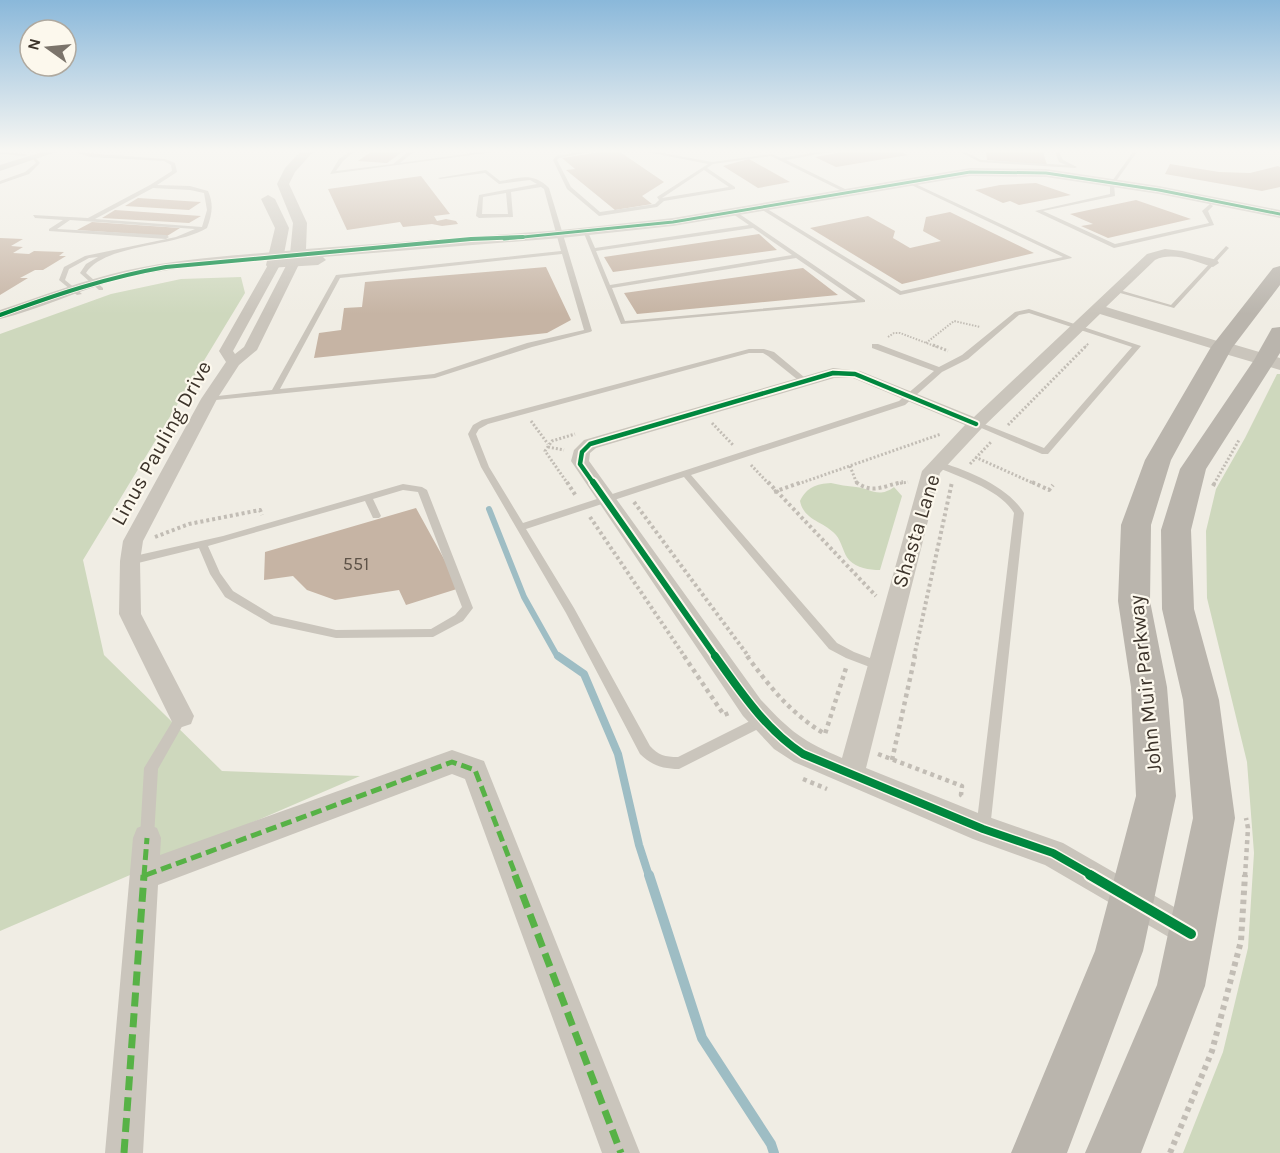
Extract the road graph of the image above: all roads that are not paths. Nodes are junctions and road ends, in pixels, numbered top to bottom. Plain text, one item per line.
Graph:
1 (115, 206) edge
2 (209, 206) edge
3 (272, 206) edge
4 (293, 206) edge
5 (480, 206) edge
6 (510, 206) edge
7 (552, 206) edge
8 (588, 206) edge
9 (654, 206) edge
10 (774, 206) edge
11 (959, 206) edge
12 (1062, 206) edge
13 (1210, 206) joint
14 (1234, 206) edge
15 (762, 208) junction
16 (735, 213) junction
17 (1280, 214) edge
18 (35, 216) dead end
19 (70, 218) junction
20 (89, 220) junction
21 (1280, 221) edge
22 (753, 226) junction
23 (204, 228) junction
24 (585, 232) junction
25 (561, 234) junction
26 (178, 238) junction
27 (1226, 248) dead end
28 (593, 250) junction
29 (566, 252) junction
30 (109, 253) junction
31 (797, 256) junction
32 (296, 258) junction
33 (276, 260) junction
34 (1213, 263) junction
35 (1280, 272) edge
36 (97, 286) junction
37 (608, 287) junction
38 (1116, 291) junction
39 (75, 292) junction
40 (1099, 309) junction
41 (0, 315) edge
42 (0, 324) edge
43 (1078, 327) junction
44 (875, 346) dead end
45 (1222, 347) junction
46 (1275, 352) edge
47 (232, 362) junction
48 (939, 370) junction
49 (806, 382) junction
50 (274, 393) junction
51 (910, 397) junction
52 (209, 399) junction
53 (976, 424) junction
54 (937, 464) junction
55 (685, 473) junction
56 (368, 497) junction
57 (605, 499) junction
58 (376, 516) dead end
59 (521, 526) junction
60 (202, 543) junction
61 (131, 551) junction
62 (879, 666) junction
63 (182, 716) joint
64 (762, 721) junction
65 (851, 774) junction
66 (983, 829) junction
67 (147, 838) joint
68 (146, 875) junction
69 (1132, 898) junction
70 (1191, 934) junction
71 (124, 1153) edge
72 (621, 1153) edge
73 (1039, 1153) edge
74 (1113, 1153) edge

1 - 20 lane
2 - 23 lane
3 - 33 street, Linus Pauling Drive
4 - 32 street, Linus Pauling Drive
5 - 6 lane
7 - 25 lane
8 - 9 lane
10 - 15 street
11 - 15 lane
12 - 13 lane
13 - 21 street
14 - 17 street
15 - 16 street
16 - 22 lane
16 - 24 street
18 - 19 lane
19 - 20 lane
19 - 26 lane
20 - 23 lane
22 - 28 lane
22 - 31 lane
23 - 26 lane
24 - 25 street
24 - 28 lane
25 - 29 lane
25 - 32 street
26 - 30 lane
27 - 34 lane
28 - 37 lane
29 - 50 lane
29 - 50 lane
30 - 36 lane
30 - 39 lane
31 - 37 lane
31 - 37 lane
32 - 33 street
32 - 47 street, Linus Pauling Drive
33 - 36 street
33 - 47 street, Linus Pauling Drive
34 - 38 street, Shasta Lane
34 - 38 lane
35 - 45 main road, John Muir Parkway
36 - 39 street
38 - 40 street, Shasta Lane
39 - 41 street
39 - 42 street
40 - 43 street, Shasta Lane
40 - 45 street
43 - 48 lane
43 - 53 street, Shasta Lane
43 - 53 lane
44 - 48 lane
45 - 46 street
45 - 69 main road, John Muir Parkway
46 - 70 main road, John Muir Parkway
47 - 52 street, Linus Pauling Drive
48 - 51 lane
49 - 51 street
49 - 57 street
49 - 59 lane
50 - 52 lane
51 - 53 street
51 - 55 lane
52 - 61 street, Linus Pauling Drive
53 - 54 street, Shasta Lane
54 - 62 street, Shasta Lane
54 - 66 lane
55 - 57 lane
55 - 62 lane
56 - 58 lane
56 - 60 lane
56 - 60 lane
57 - 59 lane
57 - 64 street
59 - 64 lane
60 - 61 lane
61 - 63 street, Linus Pauling Drive
62 - 65 street, Shasta Lane
63 - 67 lane
64 - 65 street
65 - 66 street
66 - 69 street
67 - 68 street
68 - 71 street
68 - 72 street
69 - 70 street
69 - 73 main road, John Muir Parkway
70 - 74 main road, John Muir Parkway

